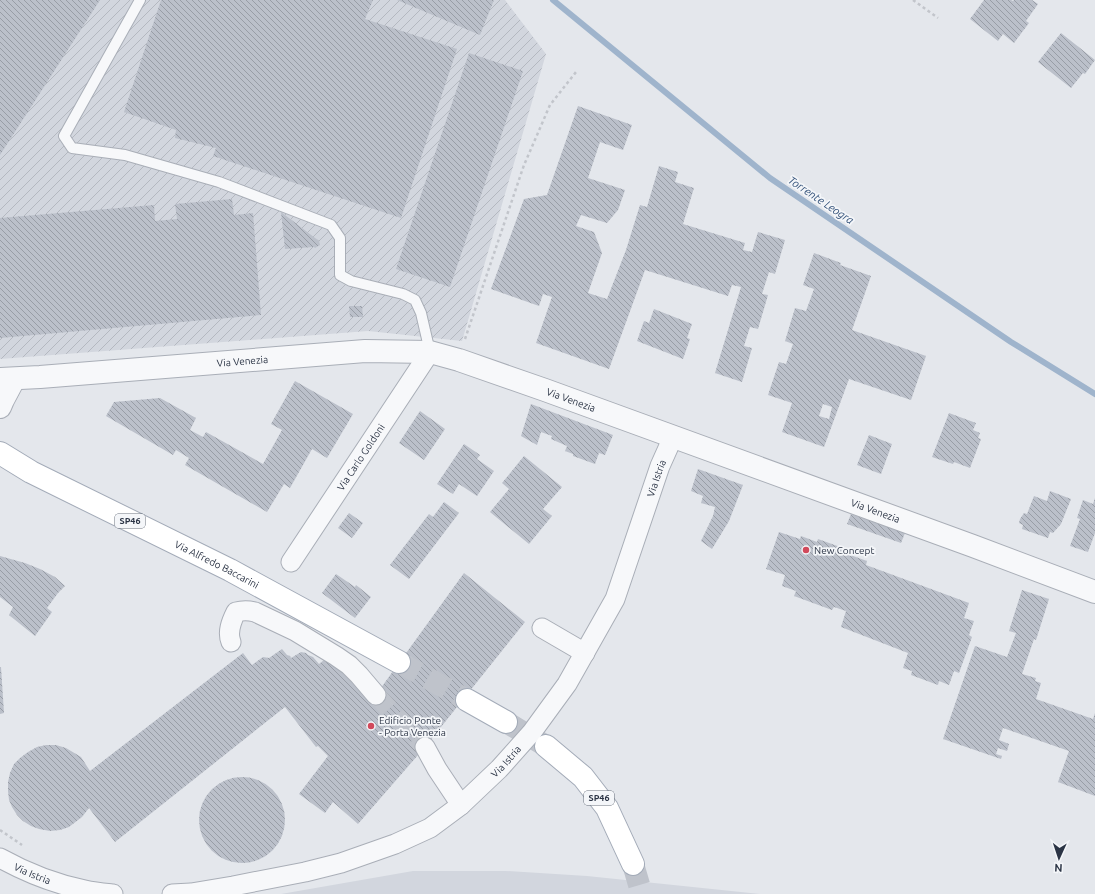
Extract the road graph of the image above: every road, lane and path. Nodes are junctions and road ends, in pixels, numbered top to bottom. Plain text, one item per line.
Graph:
1 (140, 0) edge
2 (913, 0) edge
3 (938, 18) dead end
4 (576, 72) dead end
5 (430, 352) junction
6 (459, 360) junction
7 (8, 383) edge
8 (0, 407) edge
9 (673, 437) junction
10 (0, 455) edge
11 (291, 562) dead end
12 (1095, 592) edge
13 (542, 628) dead end
14 (231, 642) dead end
15 (585, 654) junction
16 (399, 662) tunnel mouth
17 (376, 695) tunnel mouth
18 (466, 700) tunnel mouth
19 (506, 722) tunnel mouth
20 (546, 746) tunnel mouth
21 (425, 747) tunnel mouth
22 (460, 805) junction
23 (0, 830) edge
24 (29, 848) dead end
25 (0, 858) edge
26 (633, 864) tunnel mouth
27 (113, 894) edge
28 (172, 894) edge

1 - 5 lane
2 - 3 path
4 - 6 path
5 - 6 street, Via Venezia
5 - 7 street, Via Venezia
5 - 11 street, Via Carlo Goldoni
6 - 9 street, Via Venezia
7 - 8 street
9 - 12 street, Via Venezia
9 - 15 street, Via Istria
10 - 16 main road, Via Alfredo Baccarini / SP46
13 - 15 street
14 - 17 street
15 - 22 street, Via Istria
18 - 19 main road
20 - 26 main road, SP46
21 - 22 street
22 - 28 street, Via Istria
23 - 24 path
25 - 27 street, Via Istria

